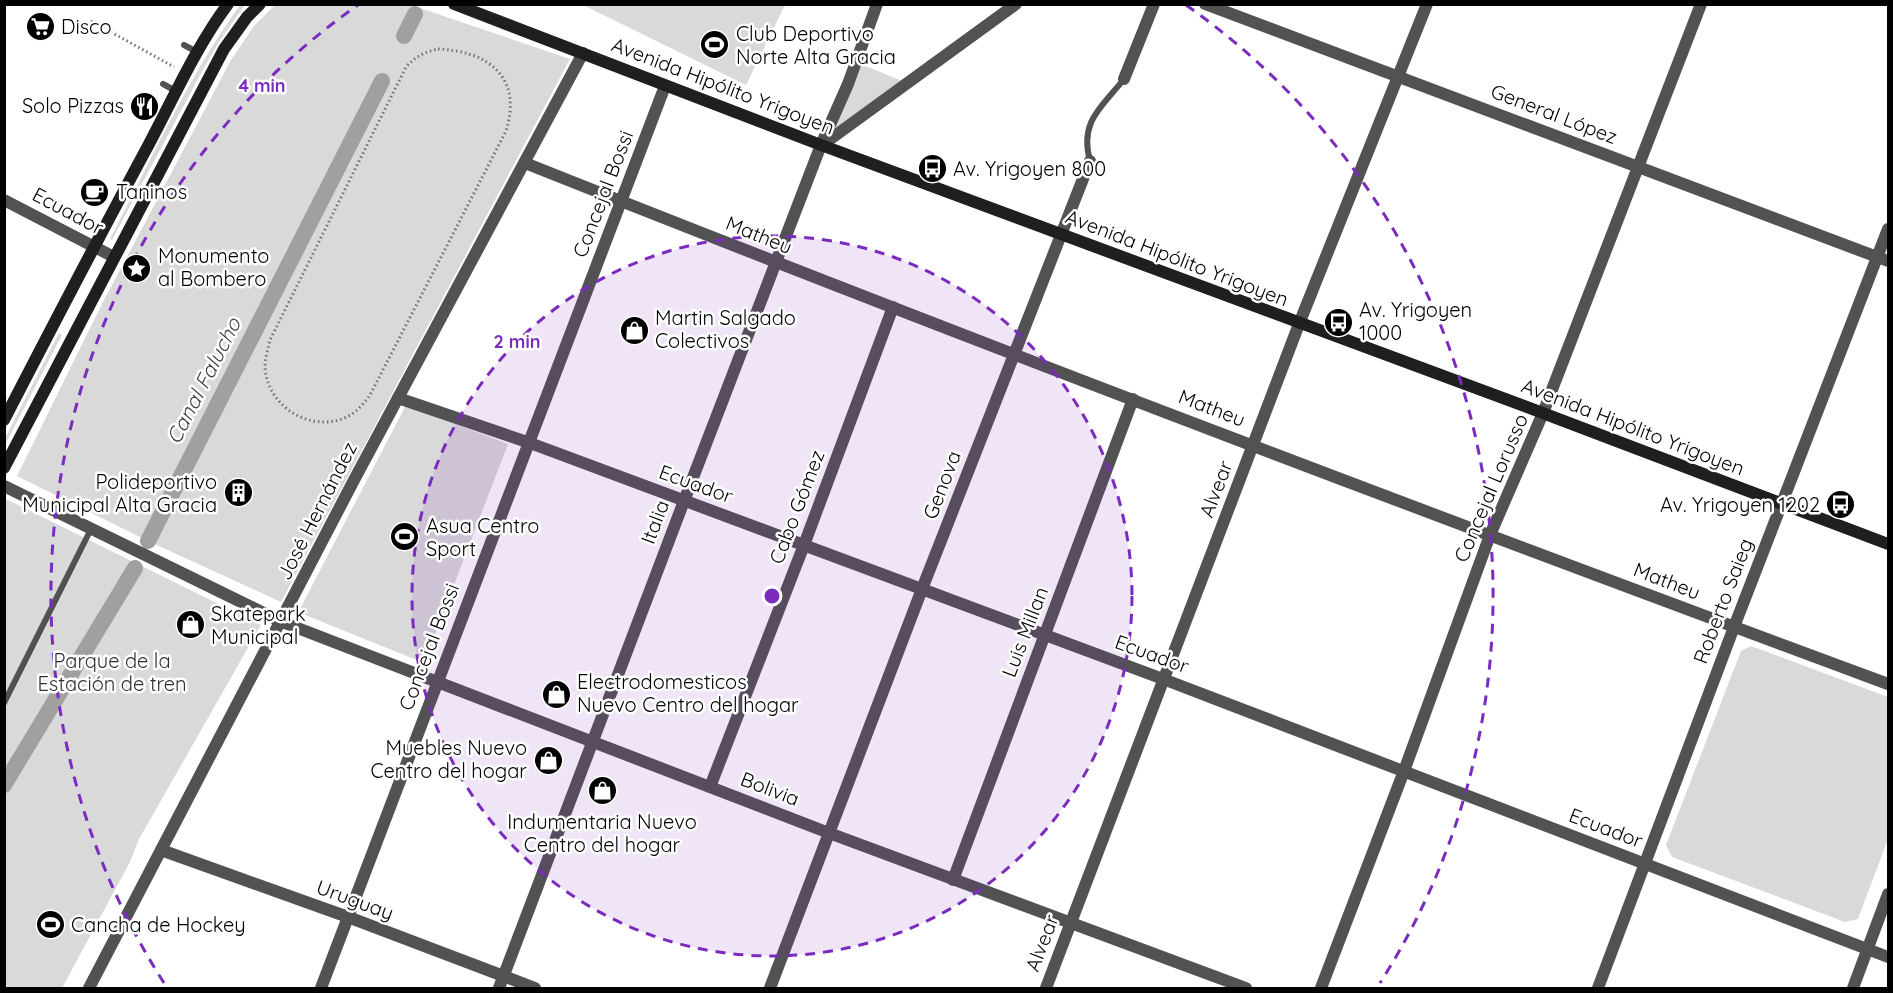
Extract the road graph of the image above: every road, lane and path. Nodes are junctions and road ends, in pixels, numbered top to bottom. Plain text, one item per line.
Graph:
1 (228, 4) edge
2 (260, 4) edge
3 (454, 4) edge
4 (877, 4) edge
5 (1016, 4) edge
6 (1154, 4) edge
7 (1205, 4) edge
8 (1427, 4) edge
9 (1701, 4) edge
10 (91, 21) dead end
11 (184, 45) dead end
12 (198, 52) junction
13 (471, 53) joint
14 (583, 53) junction
15 (186, 74) junction
16 (1398, 77) junction
17 (1124, 79) joint
18 (163, 84) dead end
19 (665, 86) junction
20 (177, 92) junction
21 (821, 146) junction
22 (1090, 161) joint
23 (525, 163) junction
24 (1638, 166) junction
25 (4, 200) edge
26 (621, 201) junction
27 (1888, 229) edge
28 (1061, 235) junction
29 (94, 246) junction
30 (114, 257) junction
31 (1883, 259) edge
32 (776, 263) junction
33 (892, 307) junction
34 (57, 318) junction
35 (1299, 324) junction
36 (76, 328) junction
37 (1014, 354) junction
38 (398, 398) junction
39 (1133, 399) junction
40 (1543, 413) junction
41 (4, 420) edge
42 (530, 443) junction
43 (1254, 445) junction
44 (4, 468) edge
45 (4, 486) edge
46 (684, 501) junction
47 (1781, 503) junction
48 (91, 529) junction
49 (1490, 535) junction
50 (1888, 544) edge
51 (804, 545) junction
52 (922, 589) junction
53 (282, 622) junction
54 (1734, 627) junction
55 (1044, 636) junction
56 (1163, 679) junction
57 (436, 682) junction
58 (1888, 684) edge
59 (4, 703) edge
60 (592, 741) junction
61 (1404, 771) junction
62 (710, 787) junction
63 (829, 833) junction
64 (161, 850) junction
65 (1644, 863) junction
66 (953, 879) junction
67 (1888, 894) edge
68 (348, 917) junction
69 (1071, 924) junction
70 (1868, 949) junction
71 (1888, 957) edge
72 (501, 983) edge
73 (89, 988) edge
74 (321, 988) edge
75 (535, 988) edge
76 (770, 988) edge
77 (1046, 988) edge
78 (1246, 988) edge
79 (1321, 988) edge
80 (1598, 988) edge
81 (1853, 988) edge

1 - 12 main road
2 - 30 main road
3 - 14 main road, Avenida Hipólito Yrigoyen
4 - 21 street, Italia
5 - 21 street
6 - 17 street, Genova
7 - 16 street, General López
8 - 16 street, Alvear
9 - 24 street, Concejal Lorusso
10 - 15 path
11 - 12 lane
12 - 15 main road
13 - 13 path
14 - 19 main road, Avenida Hipólito Yrigoyen
14 - 23 street, José Hernández
15 - 20 main road
16 - 24 street, General López
16 - 35 street, Alvear
17 - 22 lane, Genova
18 - 20 lane
19 - 21 main road, Avenida Hipólito Yrigoyen
19 - 26 street, Concejal Bossi
20 - 29 main road
21 - 28 main road, Avenida Hipólito Yrigoyen
21 - 32 street, Italia
22 - 28 street, Genova
23 - 26 street, Matheu
23 - 38 street, José Hernández
24 - 31 street, General López
24 - 40 street, Concejal Lorusso
25 - 29 street, Ecuador
26 - 32 street, Matheu
26 - 42 street, Concejal Bossi
27 - 31 street, Roberto Saieg
28 - 35 main road, Avenida Hipólito Yrigoyen
28 - 37 street, Genova
29 - 30 street, Ecuador
29 - 34 main road
30 - 36 main road
31 - 47 street, Roberto Saieg
32 - 33 street, Matheu
32 - 46 street, Italia
33 - 37 street, Matheu
33 - 51 street, Cabo Gómez
34 - 36 main road
34 - 41 main road
35 - 40 main road, Avenida Hipólito Yrigoyen
35 - 43 street, Alvear
36 - 44 main road
37 - 39 street, Matheu
37 - 52 street, Genova
38 - 42 street, Ecuador
38 - 53 street, José Hernández
39 - 43 street, Matheu
39 - 55 street, Luis Millan
40 - 47 main road, Avenida Hipólito Yrigoyen
40 - 49 street, Concejal Lorusso
42 - 46 street, Ecuador
42 - 57 street, Concejal Bossi
43 - 49 street, Matheu
43 - 56 street, Alvear
45 - 48 street, Bolivia
46 - 51 street, Ecuador
46 - 60 street, Italia
47 - 50 main road, Avenida Hipólito Yrigoyen
47 - 54 street, Roberto Saieg
48 - 53 street, Bolivia
48 - 59 lane
49 - 54 street, Matheu
49 - 61 street, Concejal Lorusso
51 - 52 street, Ecuador
51 - 62 street, Cabo Gómez
52 - 55 street, Ecuador
52 - 63 street, Genova
53 - 57 street, Bolivia
53 - 64 street, José Hernández
54 - 58 street, Matheu
54 - 65 street, Roberto Saieg
55 - 56 street, Ecuador
55 - 66 street, Luis Millan
56 - 61 street, Ecuador
56 - 69 street, Alvear
57 - 60 street, Bolivia
57 - 68 street, Concejal Bossi
60 - 62 street, Bolivia
60 - 72 street, Italia
61 - 65 street, Ecuador
61 - 79 street, Concejal Lorusso
62 - 63 street, Bolivia
63 - 66 street, Bolivia
63 - 76 street, Genova
64 - 68 street, Uruguay
64 - 73 street, José Hernández
65 - 70 street, Ecuador
65 - 80 street, Roberto Saieg
66 - 69 street, Bolivia
67 - 70 street
68 - 72 street, Uruguay
68 - 74 street, Concejal Bossi
69 - 77 street, Alvear
69 - 78 street, Bolivia
70 - 71 street, Ecuador
70 - 81 street
72 - 75 street, Uruguay

